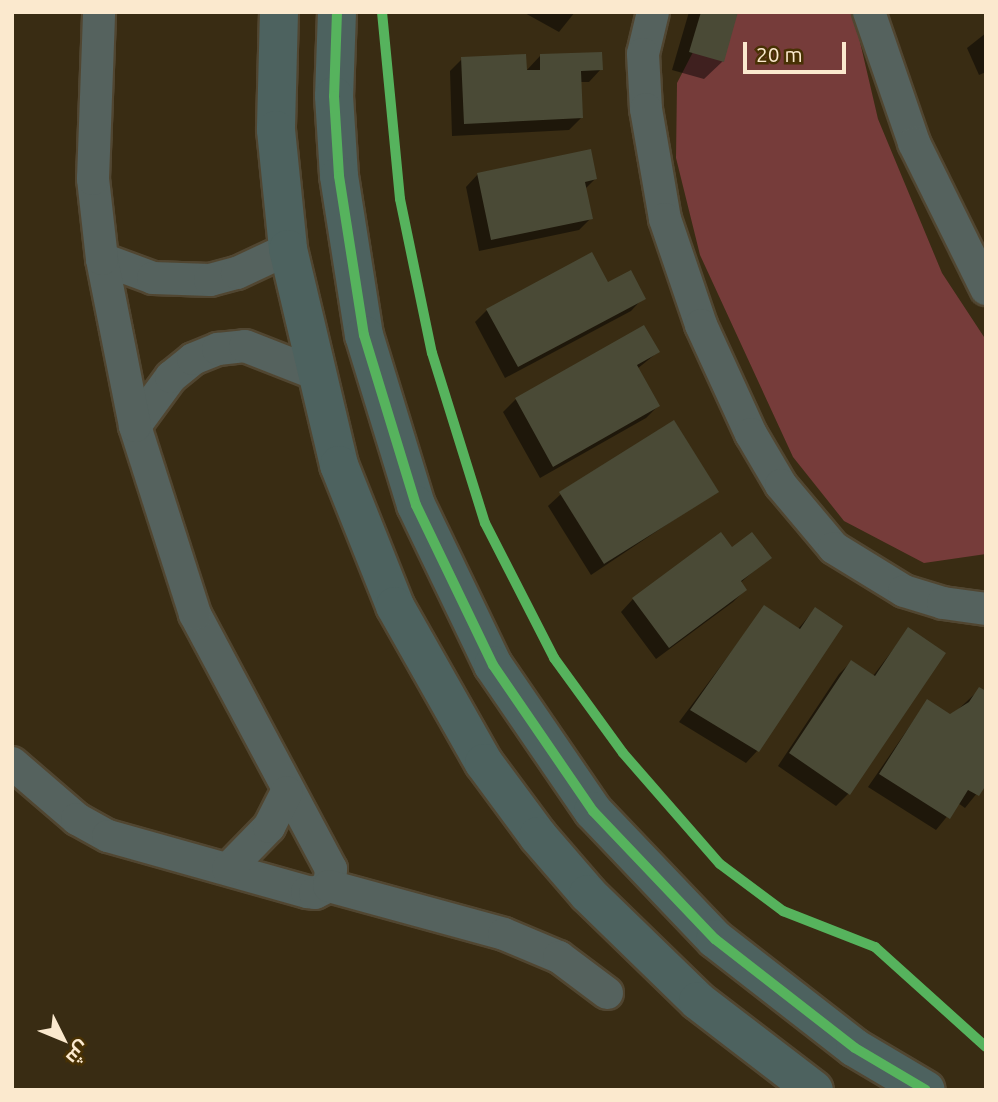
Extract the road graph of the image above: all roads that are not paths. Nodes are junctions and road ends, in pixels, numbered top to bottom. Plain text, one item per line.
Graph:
1 (99, 12) edge
2 (279, 12) edge
3 (337, 12) edge
4 (653, 12) edge
5 (869, 12) edge
6 (288, 249) junction
7 (102, 259) junction
8 (986, 289) edge
9 (314, 373) junction
10 (135, 426) junction
11 (986, 608) edge
12 (12, 764) edge
13 (287, 792) junction
14 (228, 869) junction
15 (329, 886) junction
16 (607, 993) dead end
17 (814, 1090) edge
18 (926, 1090) edge

1 - 7 street
2 - 6 street
3 - 18 street
4 - 11 street
5 - 8 street
6 - 7 street
6 - 9 street
7 - 10 street
9 - 10 street
9 - 17 street
10 - 13 street
12 - 14 street
13 - 14 street
13 - 15 street
14 - 15 street
15 - 16 street

